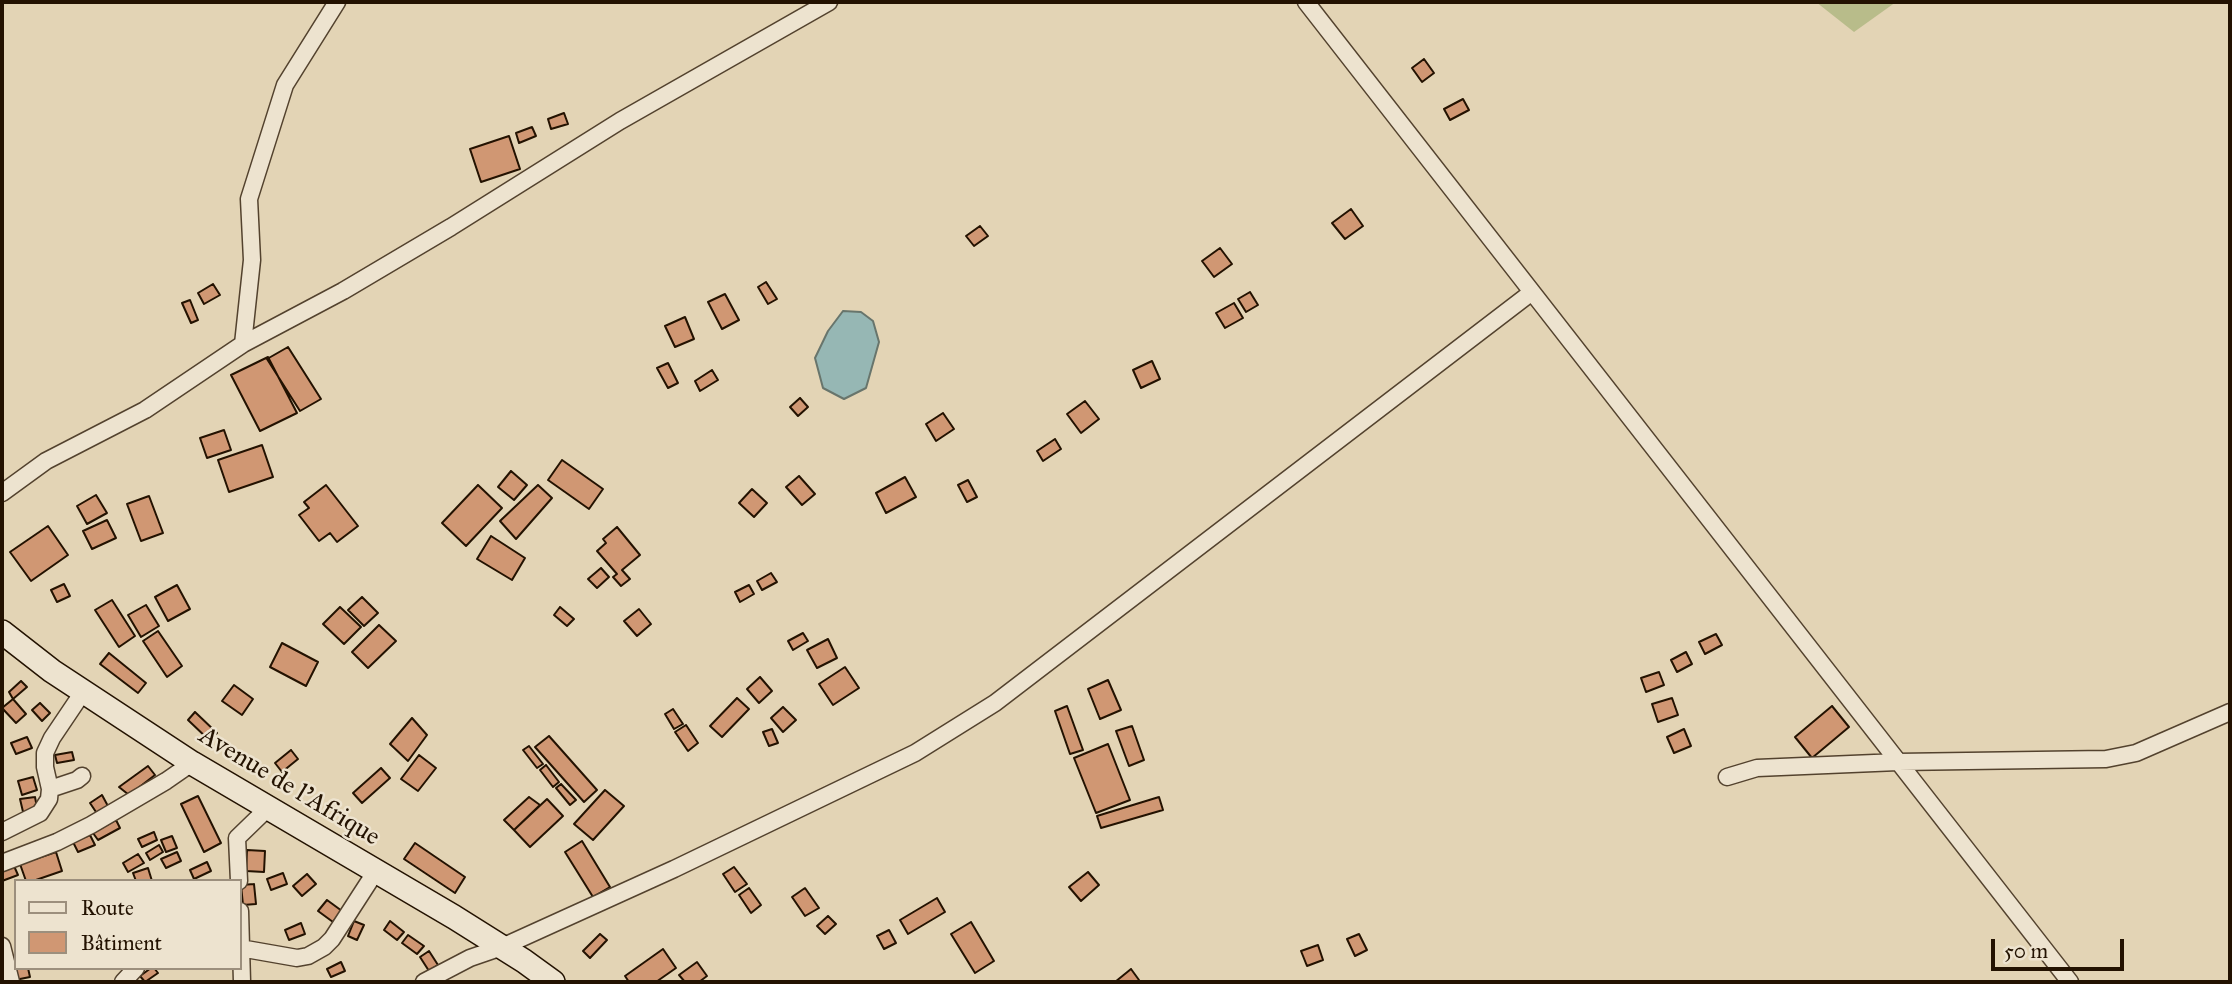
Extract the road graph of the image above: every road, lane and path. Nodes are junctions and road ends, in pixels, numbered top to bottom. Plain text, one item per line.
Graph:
1 (337, 2) edge
2 (829, 2) edge
3 (1306, 2) edge
4 (1532, 292) junction
5 (243, 344) junction
6 (2, 493) edge
7 (3, 635) edge
8 (83, 692) junction
9 (2230, 712) edge
10 (1898, 762) junction
11 (192, 763) junction
12 (82, 776) dead end
13 (1727, 777) dead end
14 (50, 789) junction
15 (268, 807) junction
16 (2, 832) edge
17 (2, 863) edge
18 (376, 871) junction
19 (239, 879) edge
20 (2, 946) edge
21 (502, 947) junction
22 (242, 949) edge
23 (11, 982) edge
24 (424, 982) edge
25 (553, 982) edge
26 (2070, 982) edge

1 - 5 street
2 - 5 street
3 - 4 street
4 - 10 street
4 - 21 street
5 - 6 street
7 - 8 main road, Avenue de l'Afrique
8 - 11 main road, Avenue de l'Afrique
8 - 14 street
9 - 10 street
10 - 13 street
10 - 26 street
11 - 15 main road, Avenue de l'Afrique
11 - 17 street
12 - 14 street
14 - 16 street
15 - 18 main road, Avenue de l'Afrique
15 - 19 street
18 - 21 main road, Avenue de l'Afrique
18 - 22 street
20 - 23 street
21 - 24 street
21 - 25 main road, Avenue de l'Afrique

